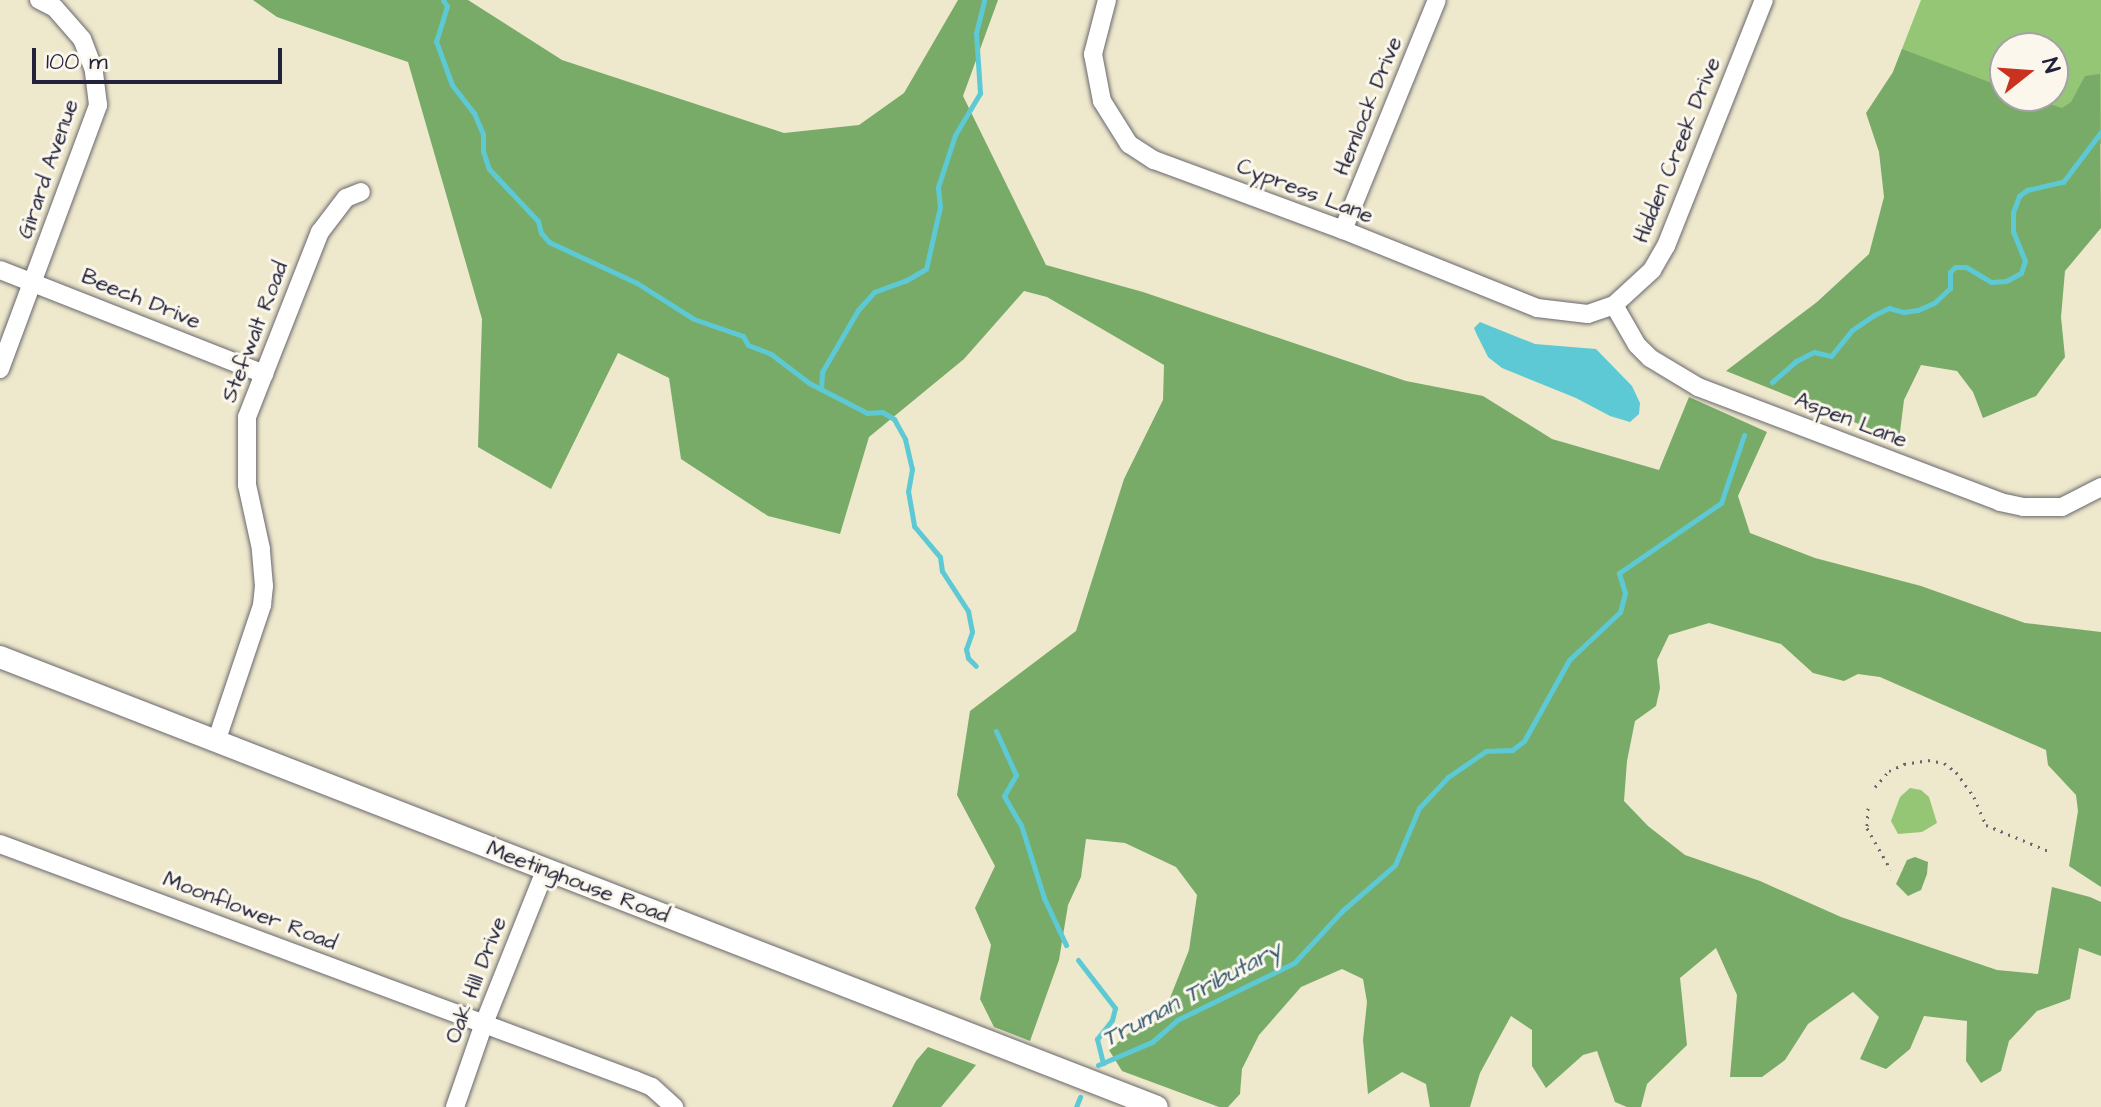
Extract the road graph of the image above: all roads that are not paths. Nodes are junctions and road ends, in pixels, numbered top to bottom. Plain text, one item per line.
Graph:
1 (39, 0) edge
2 (1107, 0) edge
3 (1437, 0) edge
4 (1764, 0) edge
5 (361, 192) dead end
6 (1343, 230) junction
7 (0, 270) edge
8 (33, 282) junction
9 (1614, 305) junction
10 (0, 369) edge
11 (264, 374) junction
12 (2101, 487) edge
13 (0, 657) edge
14 (216, 742) junction
15 (0, 844) edge
16 (545, 871) junction
17 (483, 1026) junction
18 (455, 1107) edge
19 (674, 1107) edge
20 (1157, 1107) edge

1 - 8 street, Girard Avenue
2 - 6 street, Cypress Lane
3 - 6 street, Hemlock Drive
4 - 9 street, Hidden Creek Drive
5 - 11 street, Stefwalt Road
6 - 9 street, Cypress Lane
7 - 8 street, Beech Drive
8 - 10 street, Girard Avenue
8 - 11 street, Beech Drive
9 - 12 street, Aspen Lane
11 - 14 street, Stefwalt Road
13 - 14 street, Meetinghouse Road
14 - 16 street, Meetinghouse Road
15 - 17 street, Moonflower Road
16 - 17 street, Oak Hill Drive
16 - 20 street, Meetinghouse Road
17 - 18 street, Oak Hill Drive
17 - 19 street, Moonflower Road

